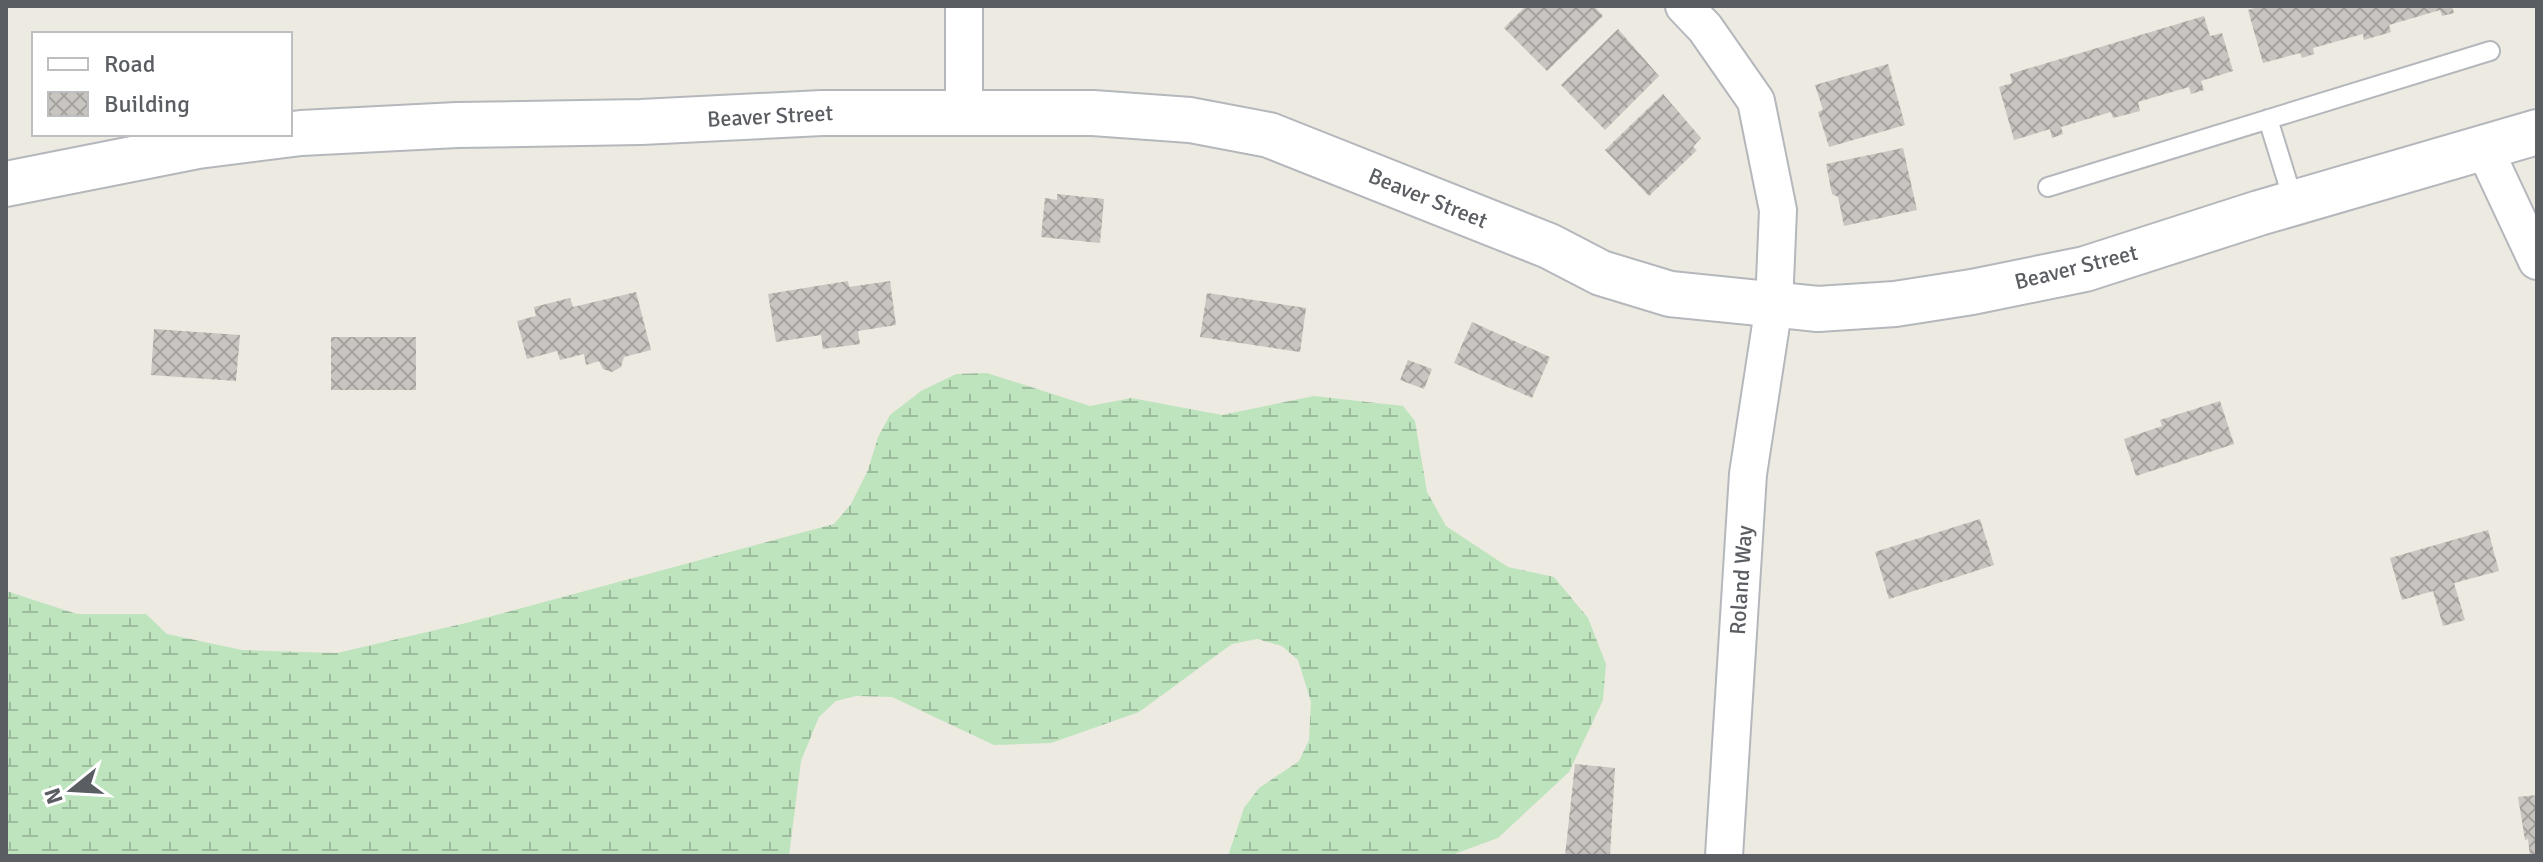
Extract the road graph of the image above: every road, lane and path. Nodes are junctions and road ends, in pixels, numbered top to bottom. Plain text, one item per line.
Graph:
1 (964, 6) edge
2 (1684, 6) edge
3 (2490, 51) dead end
4 (964, 114) junction
5 (2268, 119) junction
6 (2537, 132) edge
7 (292, 134) edge
8 (277, 136) edge
9 (2484, 148) junction
10 (6, 184) edge
11 (2048, 187) dead end
12 (2294, 203) junction
13 (2537, 261) edge
14 (1774, 305) junction
15 (1724, 856) edge

1 - 4 street
2 - 14 street, Roland Way
3 - 5 lane
4 - 7 street, Beaver Street
4 - 14 street, Beaver Street
5 - 11 lane
5 - 12 lane
6 - 9 street, Beaver Street
8 - 10 street, Beaver Street
9 - 12 street, Beaver Street
9 - 13 street
12 - 14 street, Beaver Street
14 - 15 street, Roland Way

